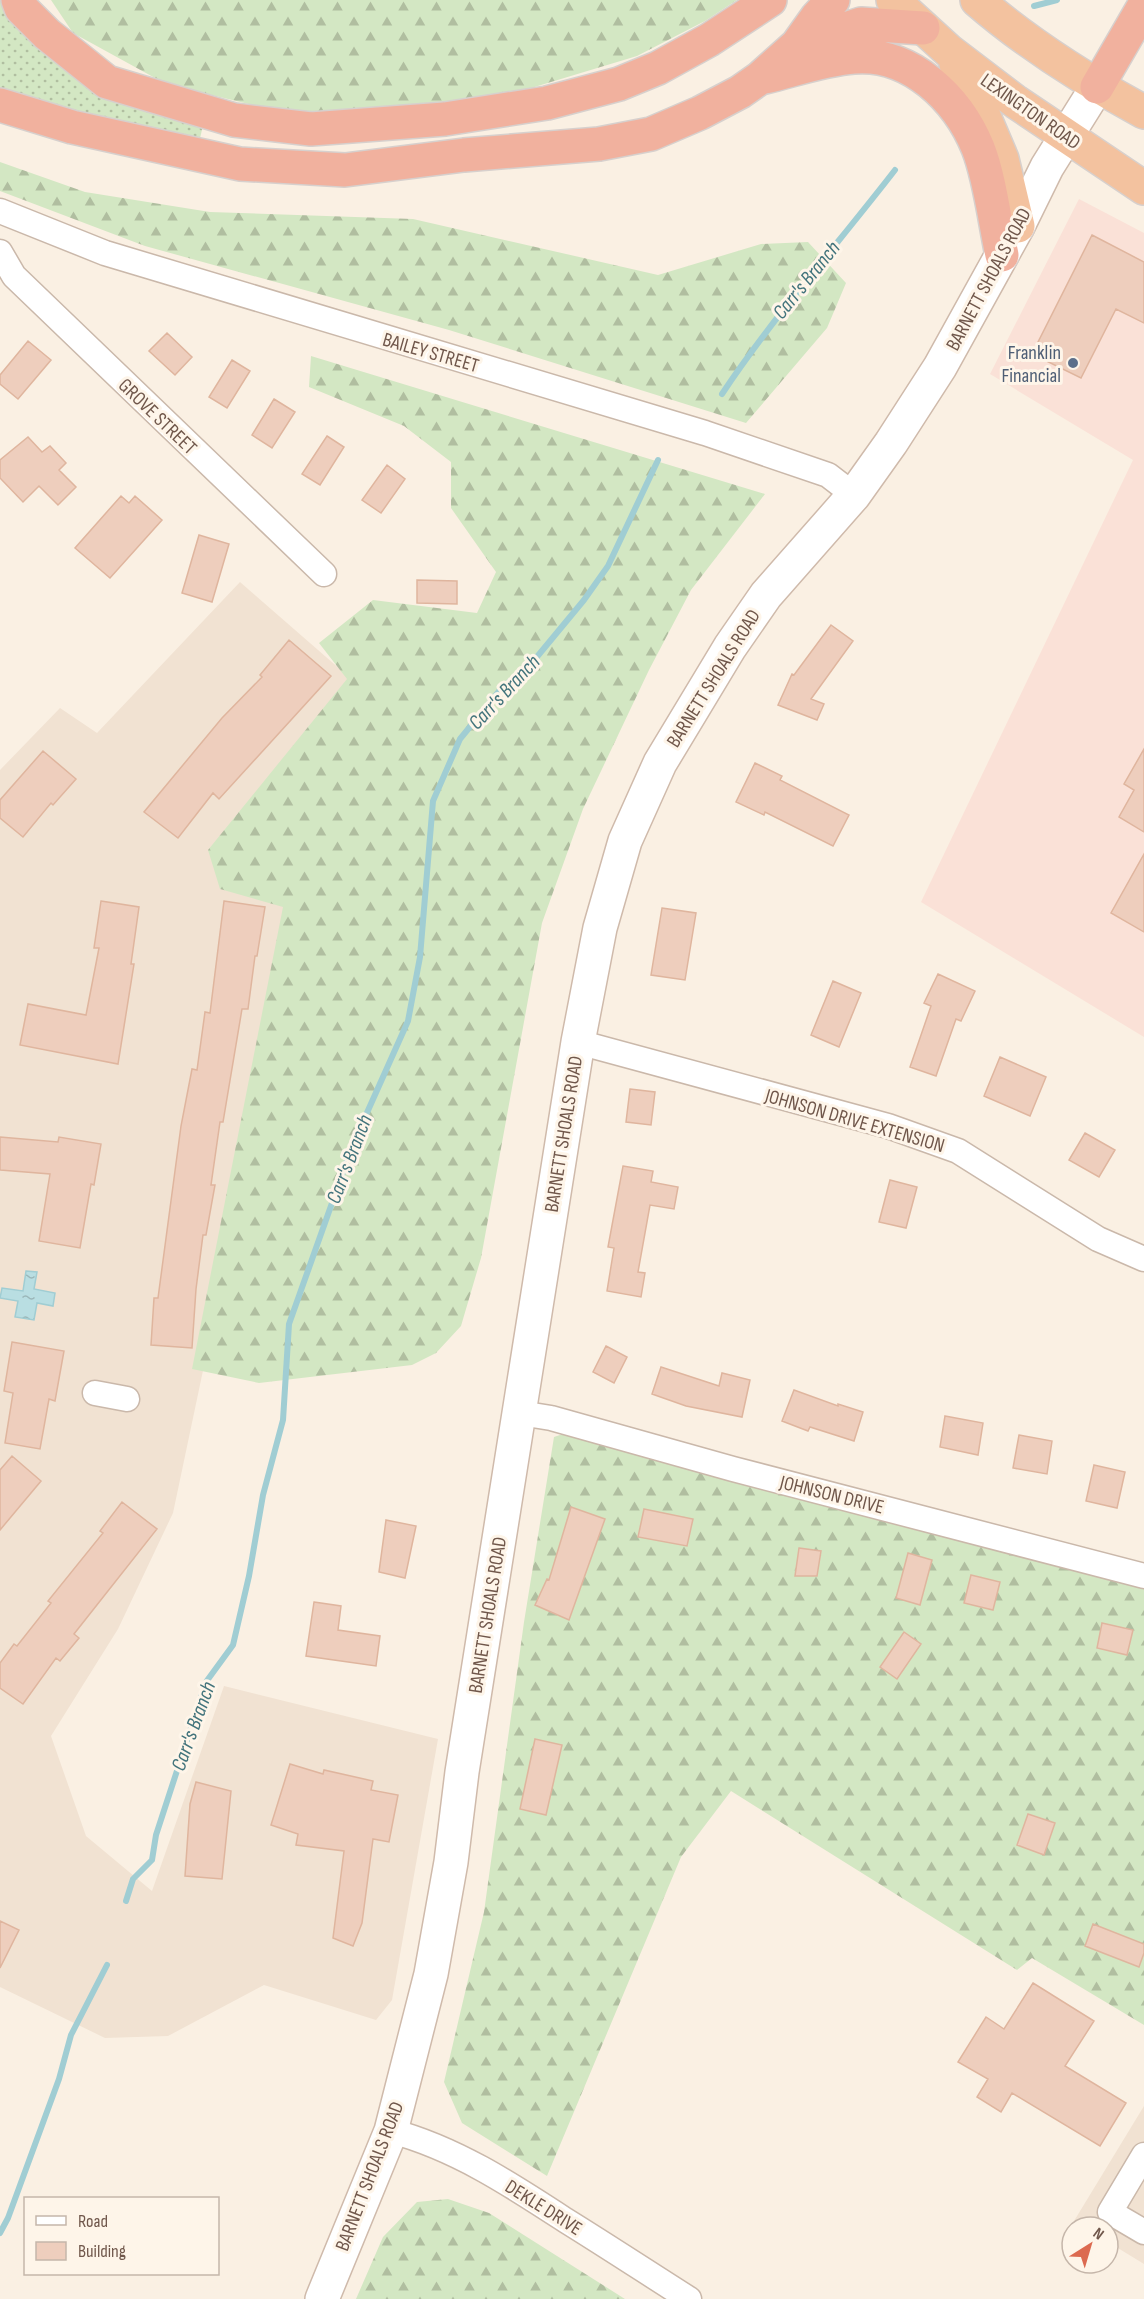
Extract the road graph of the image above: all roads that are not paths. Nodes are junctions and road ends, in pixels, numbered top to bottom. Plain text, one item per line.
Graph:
1 (18, 0) edge
2 (770, 0) edge
3 (833, 0) edge
4 (893, 0) edge
5 (981, 4) edge
6 (1144, 6) edge
7 (923, 28) junction
8 (797, 45) junction
9 (949, 51) junction
10 (760, 78) junction
11 (1097, 87) junction
12 (0, 105) edge
13 (1144, 112) edge
14 (1066, 136) junction
15 (1144, 188) edge
16 (1, 216) edge
17 (1018, 226) junction
18 (0, 252) edge
19 (1002, 255) junction
20 (854, 495) junction
21 (324, 574) dead end
22 (578, 1042) junction
23 (1144, 1259) edge
24 (94, 1394) dead end
25 (126, 1399) dead end
26 (520, 1413) junction
27 (1144, 1576) edge
28 (391, 2131) junction
29 (1144, 2155) edge
30 (1144, 2232) edge
31 (322, 2299) edge
32 (689, 2299) edge

1 - 2 highway
3 - 8 highway
4 - 7 highway, LEXINGTON ROAD
5 - 11 highway
6 - 11 highway
7 - 8 highway
7 - 9 highway, LEXINGTON ROAD
8 - 10 highway
9 - 14 highway, LEXINGTON ROAD
9 - 17 highway
10 - 12 highway
10 - 19 highway
11 - 13 highway
11 - 14 main road, BARNETT SHOALS ROAD
14 - 15 highway, LEXINGTON ROAD
14 - 17 main road, BARNETT SHOALS ROAD
16 - 20 street, BAILEY STREET
17 - 19 main road, BARNETT SHOALS ROAD
18 - 21 street, GROVE STREET
19 - 20 main road, BARNETT SHOALS ROAD
20 - 22 main road, BARNETT SHOALS ROAD
22 - 23 street, JOHNSON DRIVE EXTENSION
22 - 26 main road, BARNETT SHOALS ROAD
24 - 25 street
26 - 27 street, JOHNSON DRIVE
26 - 28 main road, BARNETT SHOALS ROAD
28 - 31 main road, BARNETT SHOALS ROAD
28 - 32 street, DEKLE DRIVE
29 - 30 street

